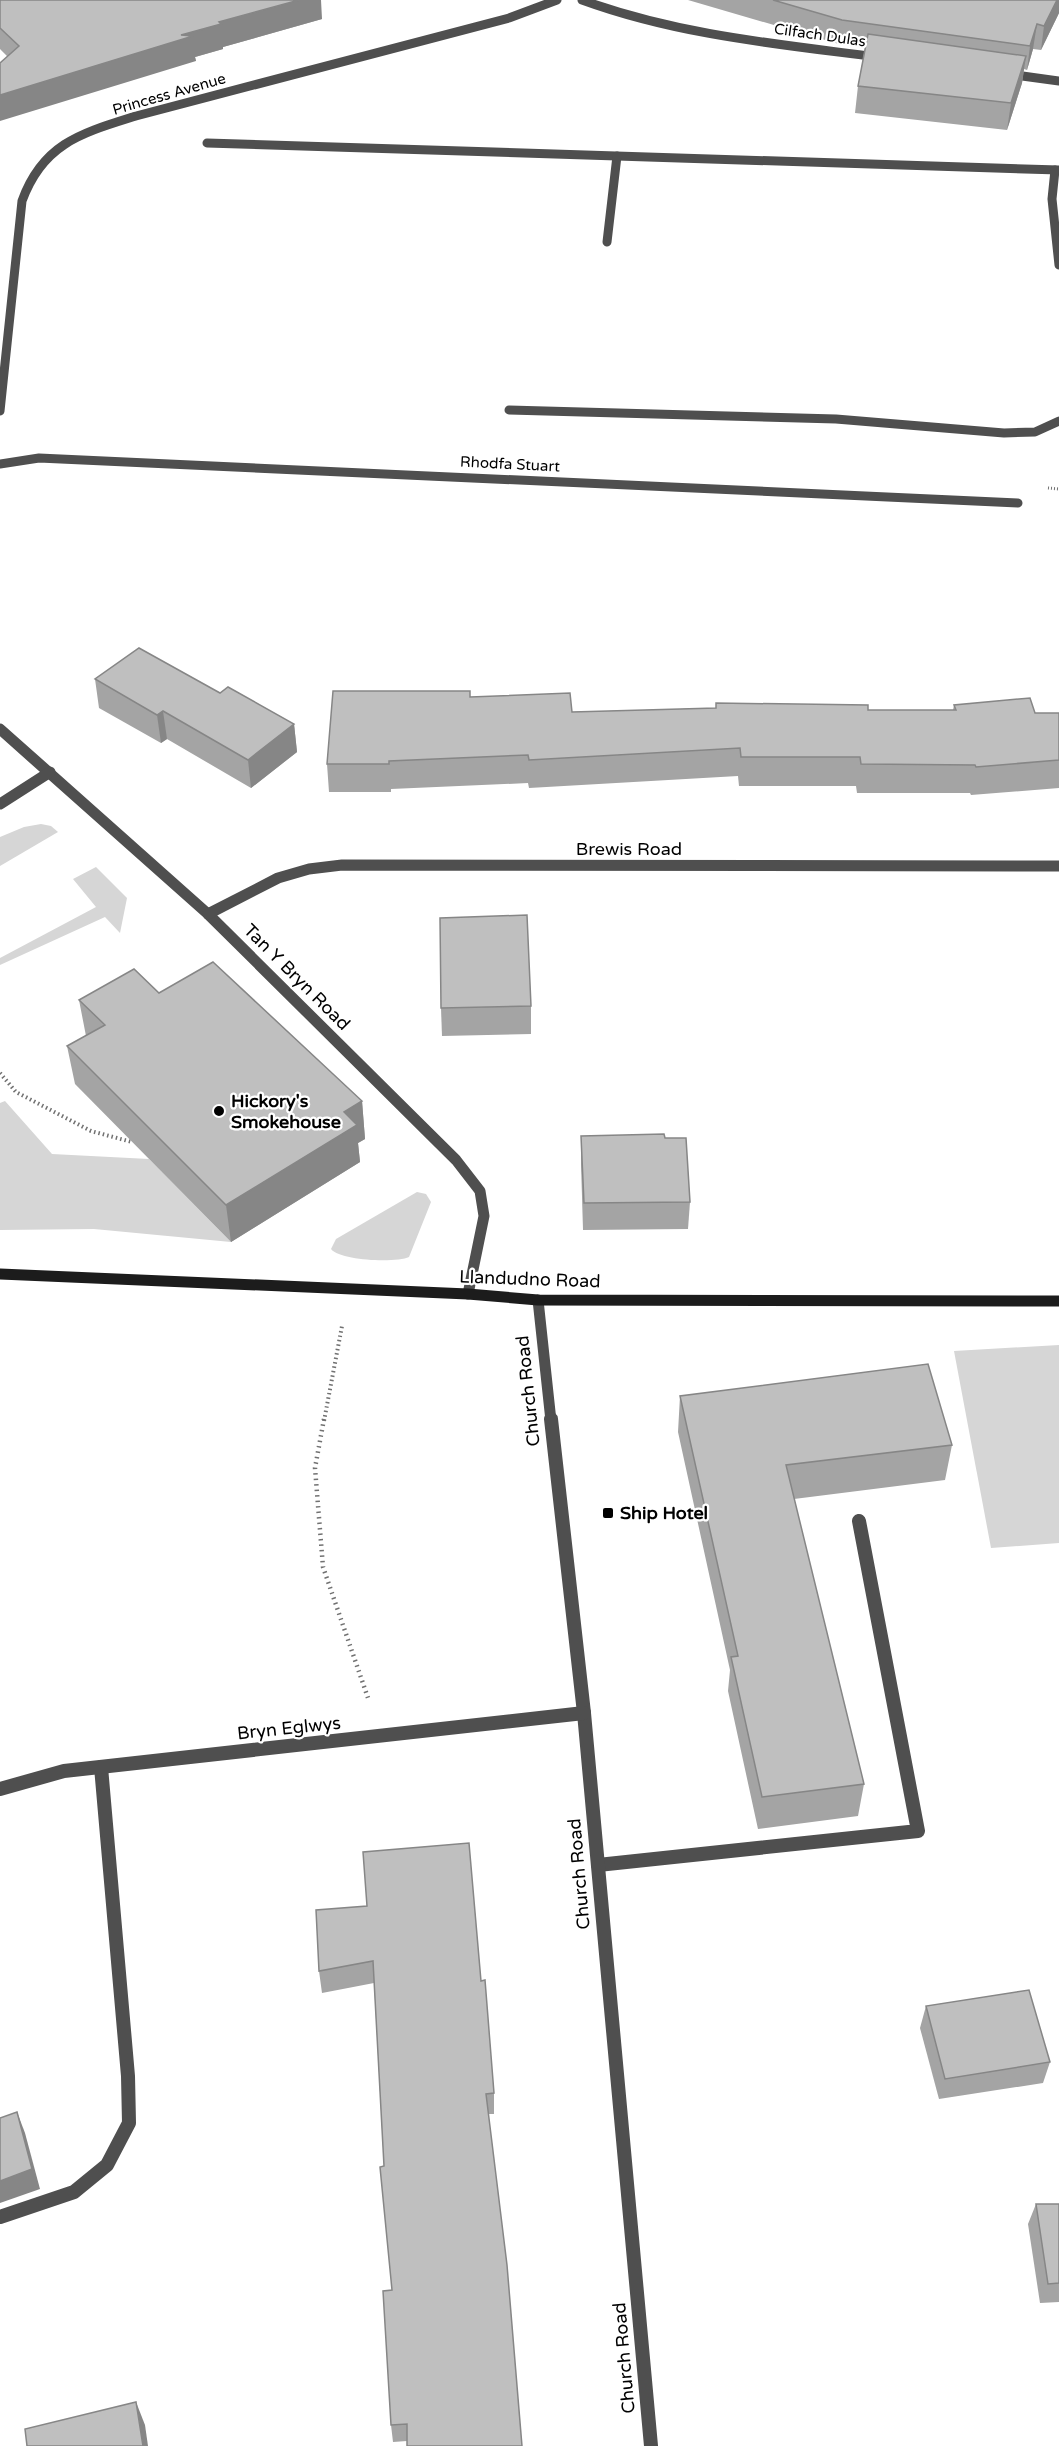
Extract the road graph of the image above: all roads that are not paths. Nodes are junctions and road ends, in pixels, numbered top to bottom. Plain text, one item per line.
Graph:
1 (557, 0) edge
2 (582, 0) edge
3 (885, 58) edge
4 (1001, 73) edge
5 (1059, 81) edge
6 (207, 143) dead end
7 (617, 156) junction
8 (1057, 170) edge
9 (607, 242) dead end
10 (1059, 266) edge
11 (509, 410) dead end
12 (0, 411) edge
13 (1059, 421) edge
14 (0, 464) edge
15 (1018, 503) dead end
16 (0, 729) edge
17 (50, 772) junction
18 (0, 804) edge
19 (1059, 866) edge
20 (208, 914) junction
21 (0, 1274) edge
22 (468, 1294) junction
23 (538, 1300) junction
24 (1059, 1301) edge
25 (859, 1521) dead end
26 (584, 1713) junction
27 (101, 1767) junction
28 (0, 1789) edge
29 (598, 1865) junction
30 (0, 2217) edge
31 (651, 2446) edge

1 - 12 street, Princess Avenue
2 - 3 street, Cilfach Dulas
4 - 5 street
6 - 7 street
7 - 8 street
7 - 9 street
8 - 10 street
11 - 13 street
14 - 15 street, Rhodfa Stuart
16 - 17 street, Tan Y Bryn Road
17 - 18 street
17 - 20 street, Tan Y Bryn Road
19 - 20 street, Brewis Road
20 - 22 street, Tan Y Bryn Road
21 - 22 main road, Llandudno Road
22 - 23 main road, Llandudno Road
23 - 24 main road, Llandudno Road
23 - 26 street, Church Road
25 - 29 street
26 - 27 street, Bryn Eglwys
26 - 29 street, Church Road
27 - 28 street, Bryn Eglwys
27 - 30 street
29 - 31 street, Church Road

